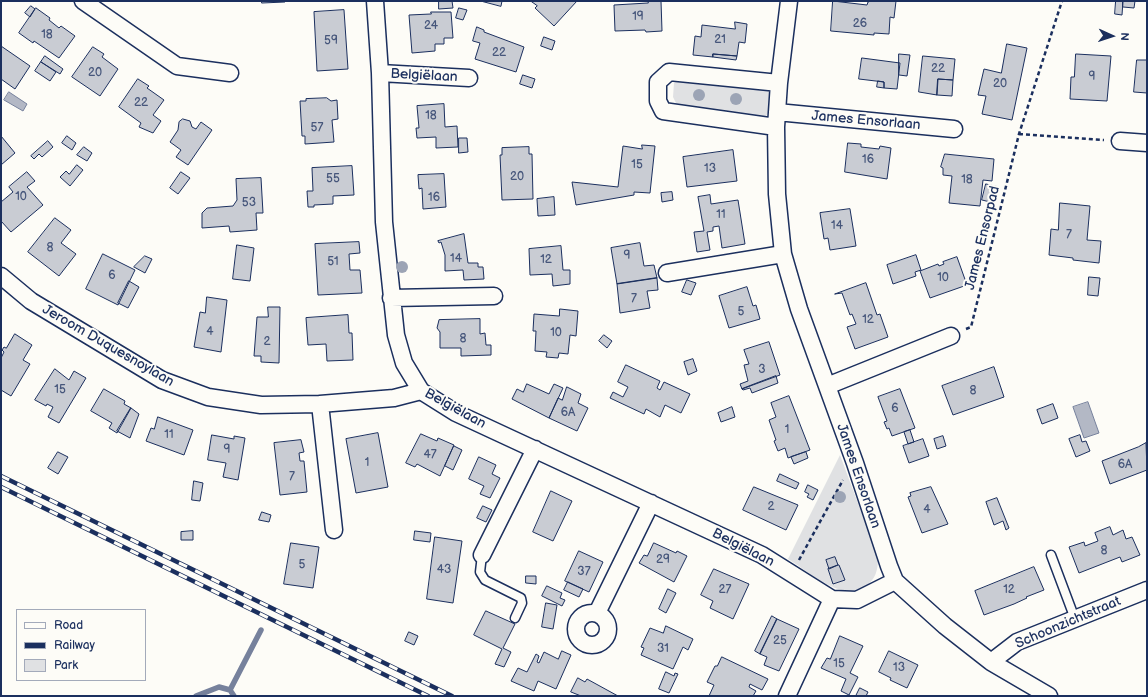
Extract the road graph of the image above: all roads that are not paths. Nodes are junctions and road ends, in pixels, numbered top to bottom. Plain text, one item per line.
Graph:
1 (83, 1) edge
2 (375, 1) edge
3 (789, 1) edge
4 (230, 73) dead end
5 (380, 74) junction
6 (469, 78) dead end
7 (779, 83) junction
8 (777, 120) junction
9 (954, 129) dead end
10 (1120, 141) road end
11 (1147, 142) edge
12 (783, 254) junction
13 (668, 273) dead end
14 (1, 276) edge
15 (494, 296) dead end
16 (391, 298) junction
17 (951, 336) road end
18 (827, 386) junction
19 (421, 391) junction
20 (320, 404) junction
21 (535, 449) junction
22 (651, 503) junction
23 (334, 530) dead end
24 (482, 555) joint
25 (1051, 555) dead end
26 (895, 581) junction
27 (1147, 590) edge
28 (832, 599) junction
29 (596, 613) dead end
30 (515, 618) dead end
31 (1075, 619) junction
32 (992, 662) junction
33 (787, 696) edge
34 (1049, 696) edge

1 - 4 street
2 - 5 street, Belgiëlaan
3 - 7 street, James Ensorlaan
5 - 6 street, Belgiëlaan
5 - 16 street, Belgiëlaan
7 - 8 street, James Ensorlaan
7 - 8 street, James Ensorlaan
8 - 9 street, James Ensorlaan
8 - 12 street, James Ensorlaan
10 - 11 street
12 - 13 street
12 - 18 street, James Ensorlaan
14 - 20 street, Jeroom Duquesnoylaan
15 - 16 street
16 - 19 street, Belgiëlaan
17 - 18 street
18 - 26 street, James Ensorlaan
19 - 20 street, Jeroom Duquesnoylaan
19 - 21 street, Belgiëlaan
20 - 23 street
21 - 22 street, Belgiëlaan
21 - 24 street
22 - 28 street, Belgiëlaan
22 - 29 street
24 - 30 lane
25 - 31 lane
26 - 28 street
26 - 32 street
27 - 31 street, Schoonzichtstraat
28 - 33 street
31 - 32 street, Schoonzichtstraat
32 - 34 street

